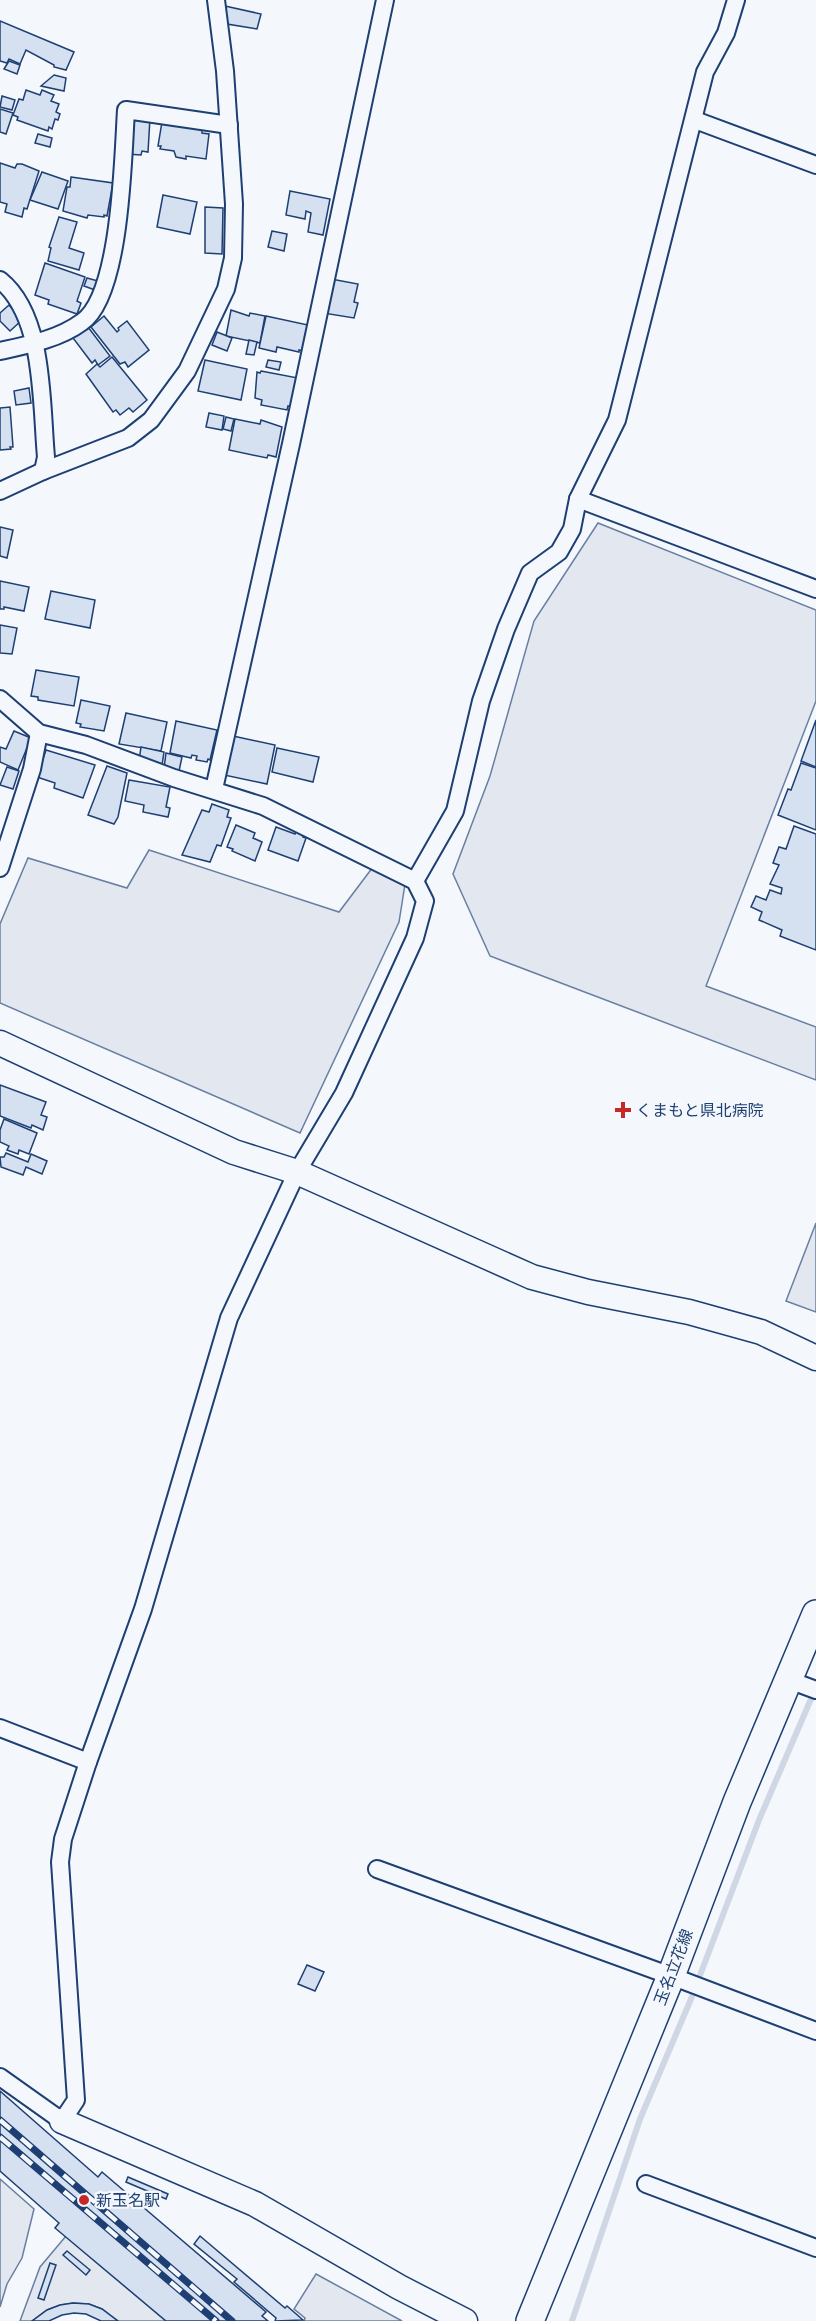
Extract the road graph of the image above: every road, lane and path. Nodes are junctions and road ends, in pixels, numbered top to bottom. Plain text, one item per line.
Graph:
1 (216, 0) edge
2 (385, 0) edge
3 (736, 0) edge
4 (695, 120) junction
5 (229, 126) junction
6 (816, 165) edge
7 (0, 280) edge
8 (36, 343) junction
9 (0, 351) edge
10 (43, 471) junction
11 (0, 491) edge
12 (578, 499) junction
13 (816, 589) edge
14 (0, 699) edge
15 (39, 733) junction
16 (214, 789) junction
17 (0, 868) edge
18 (415, 881) junction
19 (0, 1043) edge
20 (297, 1172) junction
21 (816, 1358) edge
22 (816, 1614) edge
23 (805, 1686) edge
24 (0, 1728) edge
25 (88, 1762) junction
26 (377, 1869) dead end
27 (671, 1976) junction
28 (816, 2031) edge
29 (0, 2077) edge
30 (62, 2121) junction
31 (646, 2184) dead end
32 (816, 2248) edge
33 (465, 2321) edge
34 (530, 2321) edge

1 - 5 street
2 - 16 street
3 - 4 street
4 - 6 street
4 - 12 street
5 - 8 street
5 - 10 street
7 - 8 street
8 - 9 street
8 - 10 street
10 - 11 street
12 - 13 street
12 - 18 street
14 - 15 street
15 - 16 street
15 - 17 street
16 - 18 street
18 - 20 street
19 - 20 street
20 - 21 street
20 - 25 street
22 - 23 main road, 玉名立花線
23 - 27 main road, 玉名立花線
24 - 25 street
25 - 30 street
26 - 27 street
27 - 28 street
27 - 34 main road, 玉名立花線
29 - 30 street
30 - 33 street
31 - 32 street

